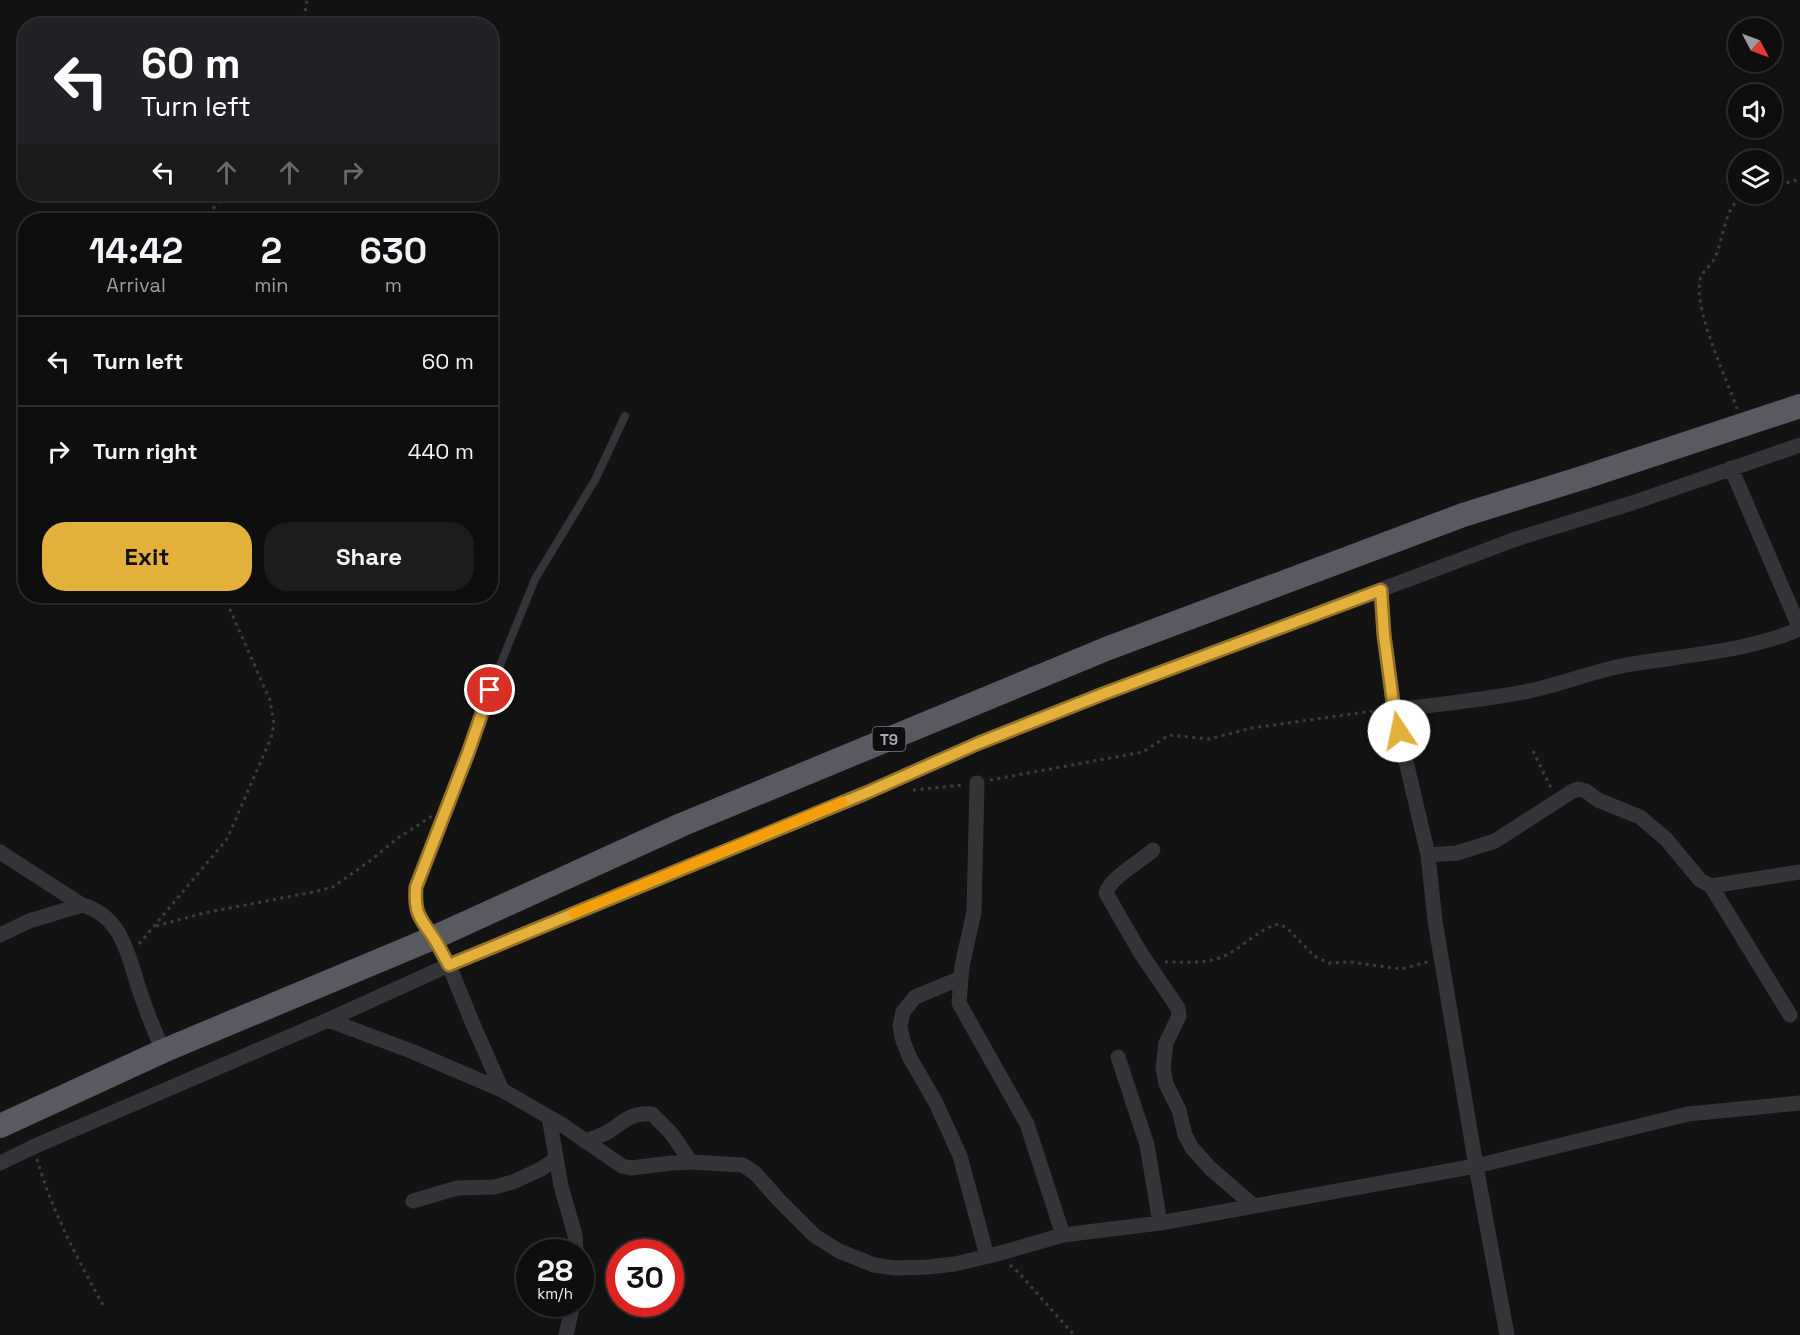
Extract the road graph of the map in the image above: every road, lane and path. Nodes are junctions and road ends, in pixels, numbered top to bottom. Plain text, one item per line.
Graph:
1 (307, 0) edge
2 (304, 18) edge
3 (1800, 179) edge
4 (1782, 184) edge
5 (220, 201) edge
6 (1734, 204) edge
7 (209, 213) edge
8 (1800, 406) edge
9 (625, 416) dead end
10 (1743, 425) junction
11 (1800, 445) edge
12 (1731, 468) junction
13 (1381, 590) junction
14 (227, 603) edge
15 (1800, 629) edge
16 (1394, 709) junction
17 (1533, 751) dead end
18 (977, 783) junction
19 (913, 790) dead end
20 (1556, 801) junction
21 (446, 807) junction
22 (1153, 850) dead end
23 (0, 852) edge
24 (1428, 855) junction
25 (1800, 872) edge
26 (1711, 886) junction
27 (82, 905) junction
28 (155, 926) junction
29 (0, 934) edge
30 (433, 938) junction
31 (129, 955) junction
32 (1442, 958) junction
33 (1148, 963) junction
34 (449, 965) junction
35 (961, 978) junction
36 (1790, 1015) dead end
37 (328, 1020) junction
38 (163, 1051) junction
39 (1118, 1057) dead end
40 (502, 1090) junction
41 (1800, 1103) edge
42 (549, 1117) junction
43 (0, 1126) edge
44 (604, 1134) junction
45 (585, 1141) junction
46 (33, 1147) junction
47 (604, 1156) junction
48 (556, 1159) junction
49 (691, 1162) junction
50 (0, 1163) edge
51 (1476, 1166) junction
52 (412, 1201) dead end
53 (1254, 1206) junction
54 (1160, 1223) junction
55 (1063, 1235) junction
56 (575, 1239) edge
57 (992, 1255) junction
58 (103, 1305) dead end
59 (570, 1317) edge
60 (566, 1335) edge
61 (1074, 1335) edge
62 (1507, 1335) edge

1 - 2 path
3 - 4 path
5 - 7 path
6 - 10 path
8 - 10 highway, T9
9 - 21 lane
10 - 30 highway, T9
11 - 12 street
12 - 13 street
12 - 15 street
13 - 16 street
13 - 34 street
14 - 28 path
15 - 16 street
16 - 18 path
16 - 24 street
17 - 20 path
18 - 19 path
18 - 35 street
20 - 24 street
20 - 26 street
21 - 28 path
21 - 30 lane
22 - 33 street
23 - 27 street
24 - 32 street
25 - 26 street
26 - 36 street
27 - 29 street
27 - 31 street
28 - 31 path
30 - 34 street
30 - 38 highway, T9
31 - 38 street
32 - 33 path
32 - 51 street
33 - 53 street
34 - 37 street
34 - 40 street
35 - 55 street
35 - 57 street
37 - 40 street
37 - 46 street
38 - 43 highway, T9
39 - 54 street
40 - 42 street
41 - 51 street
42 - 45 street
42 - 48 street
44 - 45 street
44 - 47 street
44 - 49 street
45 - 47 street
46 - 50 street
46 - 58 path
47 - 49 street
48 - 52 street
48 - 56 street
49 - 57 street
51 - 53 street
51 - 62 street
53 - 54 street
54 - 55 street
55 - 57 street
57 - 61 path
59 - 60 street

